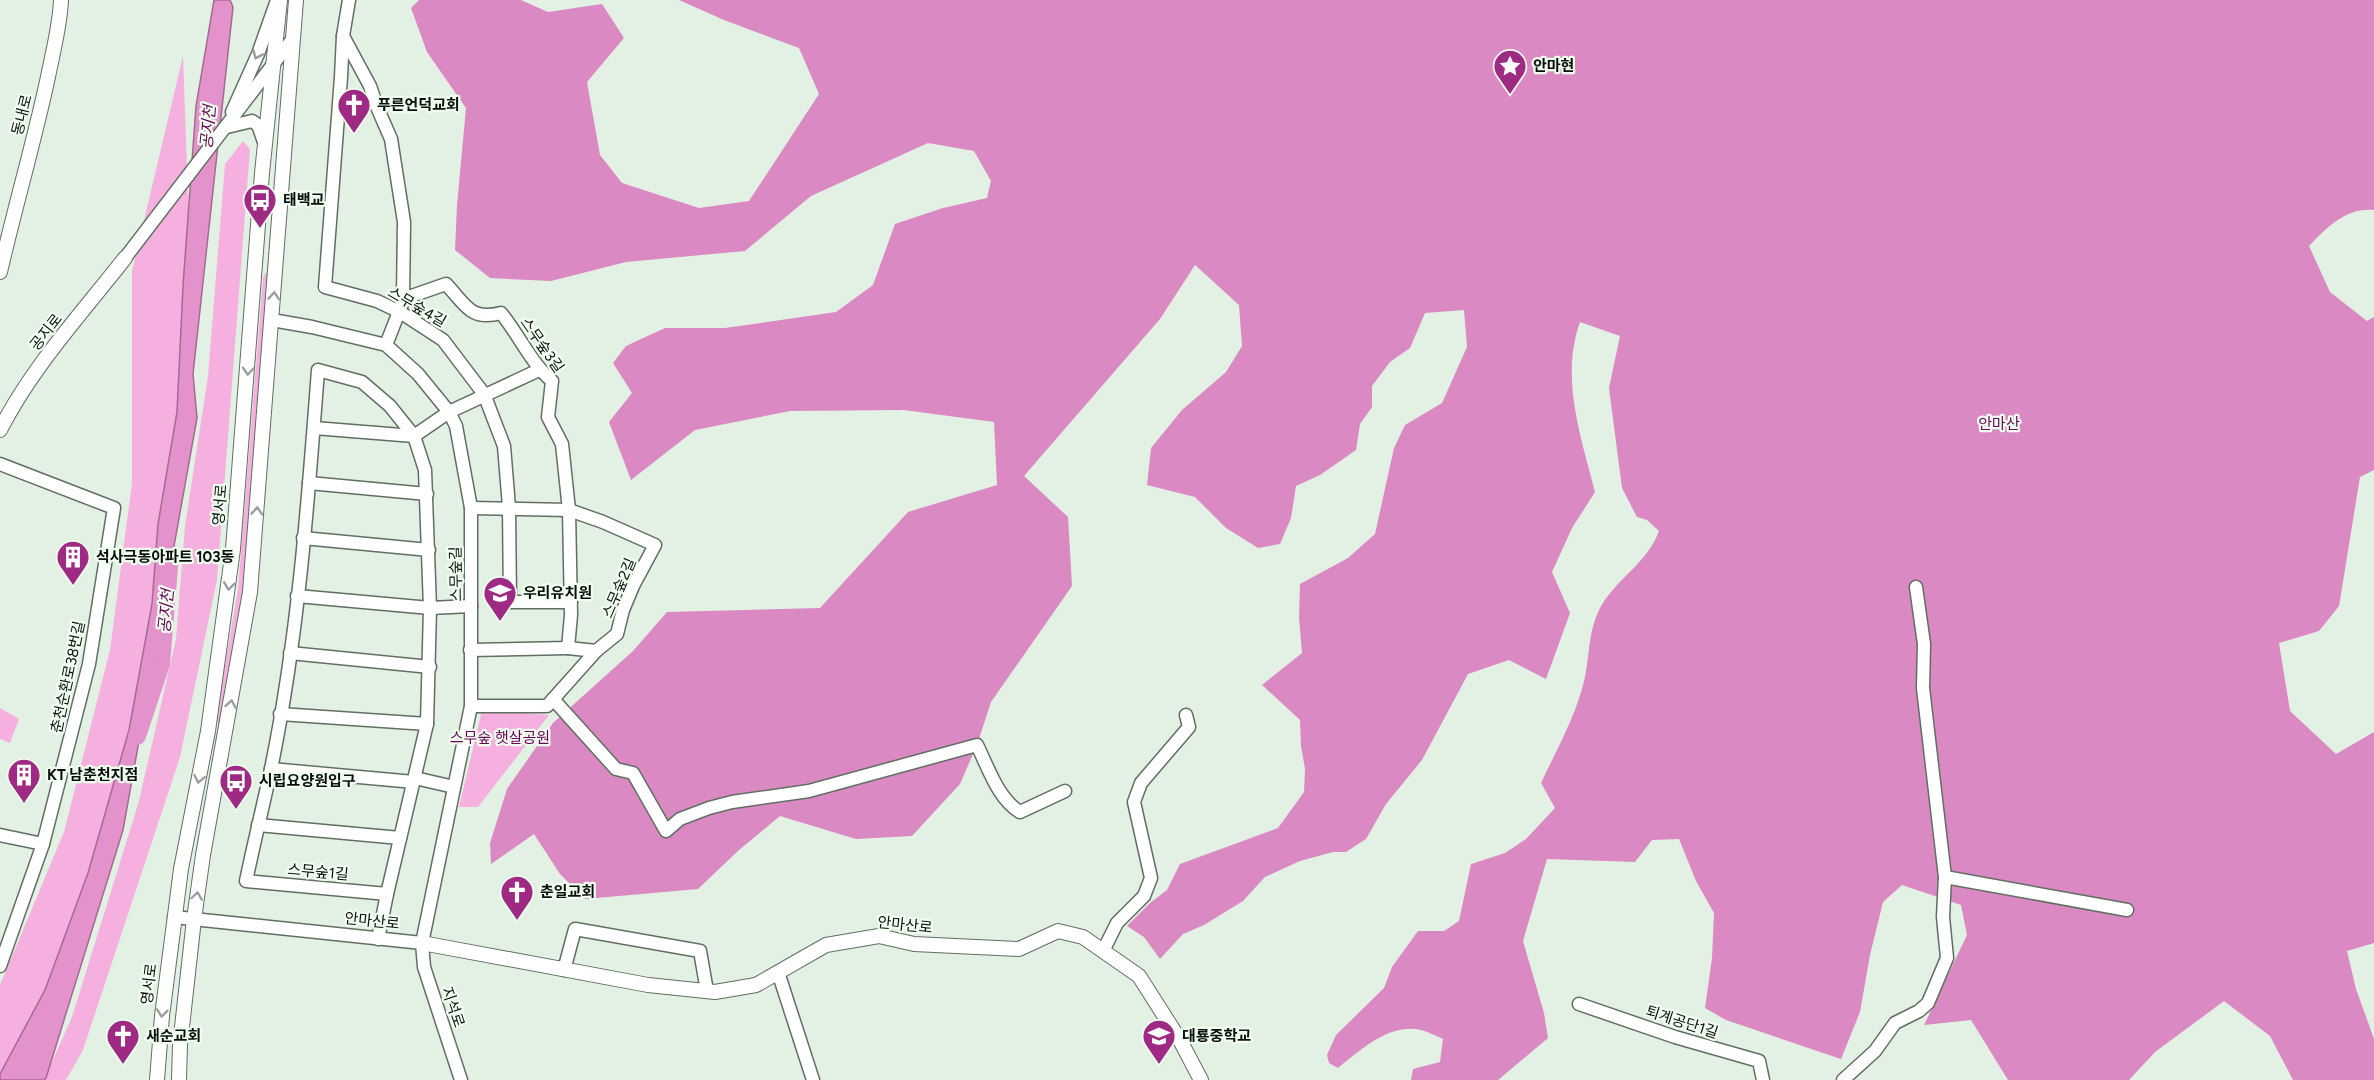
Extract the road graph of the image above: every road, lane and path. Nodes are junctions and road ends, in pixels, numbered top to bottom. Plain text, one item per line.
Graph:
1 (61, 0) edge
2 (279, 0) edge
3 (296, 0) edge
4 (349, 0) edge
5 (343, 36) junction
6 (291, 41) junction
7 (273, 65) junction
8 (237, 115) junction
9 (265, 145) junction
10 (125, 258) joint
11 (0, 273) edge
12 (401, 305) junction
13 (272, 320) junction
14 (386, 345) junction
15 (539, 370) junction
16 (484, 394) junction
17 (449, 412) junction
18 (314, 428) junction
19 (0, 430) edge
20 (414, 436) junction
21 (0, 464) edge
22 (309, 483) junction
23 (427, 494) junction
24 (509, 507) junction
25 (471, 508) junction
26 (569, 510) junction
27 (303, 538) junction
28 (429, 550) junction
29 (1916, 587) dead end
30 (297, 596) junction
31 (571, 602) junction
32 (471, 606) junction
33 (430, 608) junction
34 (568, 648) junction
35 (471, 650) junction
36 (596, 651) junction
37 (290, 653) junction
38 (430, 667) junction
39 (553, 699) junction
40 (471, 706) junction
41 (280, 714) junction
42 (1186, 715) dead end
43 (427, 724) junction
44 (271, 769) junction
45 (415, 780) junction
46 (454, 788) junction
47 (1065, 791) dead end
48 (258, 825) junction
49 (0, 835) edge
50 (400, 838) junction
51 (43, 844) junction
52 (185, 846) junction
53 (204, 852) junction
54 (1945, 877) junction
55 (387, 894) junction
56 (2127, 910) dead end
57 (174, 917) junction
58 (194, 919) junction
59 (378, 939) junction
60 (422, 943) junction
61 (1103, 951) junction
62 (0, 966) edge
63 (564, 970) junction
64 (778, 972) junction
65 (166, 977) junction
66 (187, 983) junction
67 (707, 991) junction
68 (1579, 1004) dead end
69 (157, 1080) edge
70 (179, 1080) edge
71 (461, 1080) edge
72 (813, 1080) edge
73 (1201, 1080) edge
74 (1763, 1080) edge
75 (1843, 1080) edge

1 - 11 street, 동내로
2 - 7 street, 영서로
2 -> 8 street
3 - 6 street
4 - 5 street, 스무숲4길
5 - 12 street
5 - 12 street, 스무숲4길
6 - 7 street
13 -> 6 street
7 - 8 street
7 - 9 street, 영서로
8 - 9 street
8 - 10 street
9 -> 52 street, 영서로
10 - 19 street, 공지로
12 - 14 street
12 - 15 street, 스무숲3길
12 - 16 street, 스무숲4길
13 - 14 street, 스무숲길
53 -> 13 street
14 - 17 street, 스무숲길
15 - 16 street
15 - 26 street, 스무숲3길
16 - 17 street
16 - 24 street, 스무숲4길
17 - 20 street
17 - 25 street, 스무숲길
18 - 20 street
18 - 20 street, 스무숲1길
18 - 22 street, 스무숲1길
20 - 23 street, 스무숲1길
21 - 51 street, 춘천순환로38번길
22 - 23 street
22 - 27 street, 스무숲1길
23 - 28 street, 스무숲1길
24 - 25 street
24 - 26 street
24 - 31 street, 스무숲4길
25 - 32 street, 스무숲길
26 - 31 street, 스무숲3길
26 - 36 street, 스무숲2길
27 - 28 street
27 - 30 street, 스무숲1길
28 - 33 street, 스무숲1길
29 - 54 street
30 - 33 street
30 - 37 street, 스무숲1길
31 - 34 street, 스무숲3길
32 - 33 street
32 - 35 street, 스무숲길
33 - 38 street, 스무숲1길
34 - 35 street
34 - 36 street
35 - 40 street, 스무숲길
36 - 39 street, 스무숲2길
37 - 38 street
37 - 41 street, 스무숲1길
38 - 43 street, 스무숲1길
39 - 40 street
39 - 47 street
40 - 46 street, 스무숲길
41 - 43 street
41 - 44 street, 스무숲1길
42 - 61 street
43 - 45 street, 스무숲1길
44 - 45 street
44 - 48 street, 스무숲1길
45 - 46 street
45 - 50 street, 스무숲1길
46 - 60 street, 스무숲길
48 - 50 street
48 - 55 street, 스무숲1길
49 - 51 street
50 - 55 street, 스무숲1길
51 - 62 street, 춘천순환로38번길
52 - 53 street
52 - 57 street, 영서로
58 -> 53 street
54 - 56 street
54 - 75 street
55 - 59 street
57 - 58 street, 안마산로
57 - 65 street, 영서로
58 - 59 street, 안마산로
58 - 66 street
59 - 60 street, 안마산로
60 - 63 street, 안마산로
60 - 71 street, 지석로
61 - 64 street, 안마산로
61 - 73 street, 안마산로
63 - 67 street, 안마산로
63 - 67 street
64 - 67 street, 안마산로
64 - 72 street
65 - 66 street
65 -> 69 street, 영서로
66 - 70 street
68 - 74 street, 퇴계공단1길

